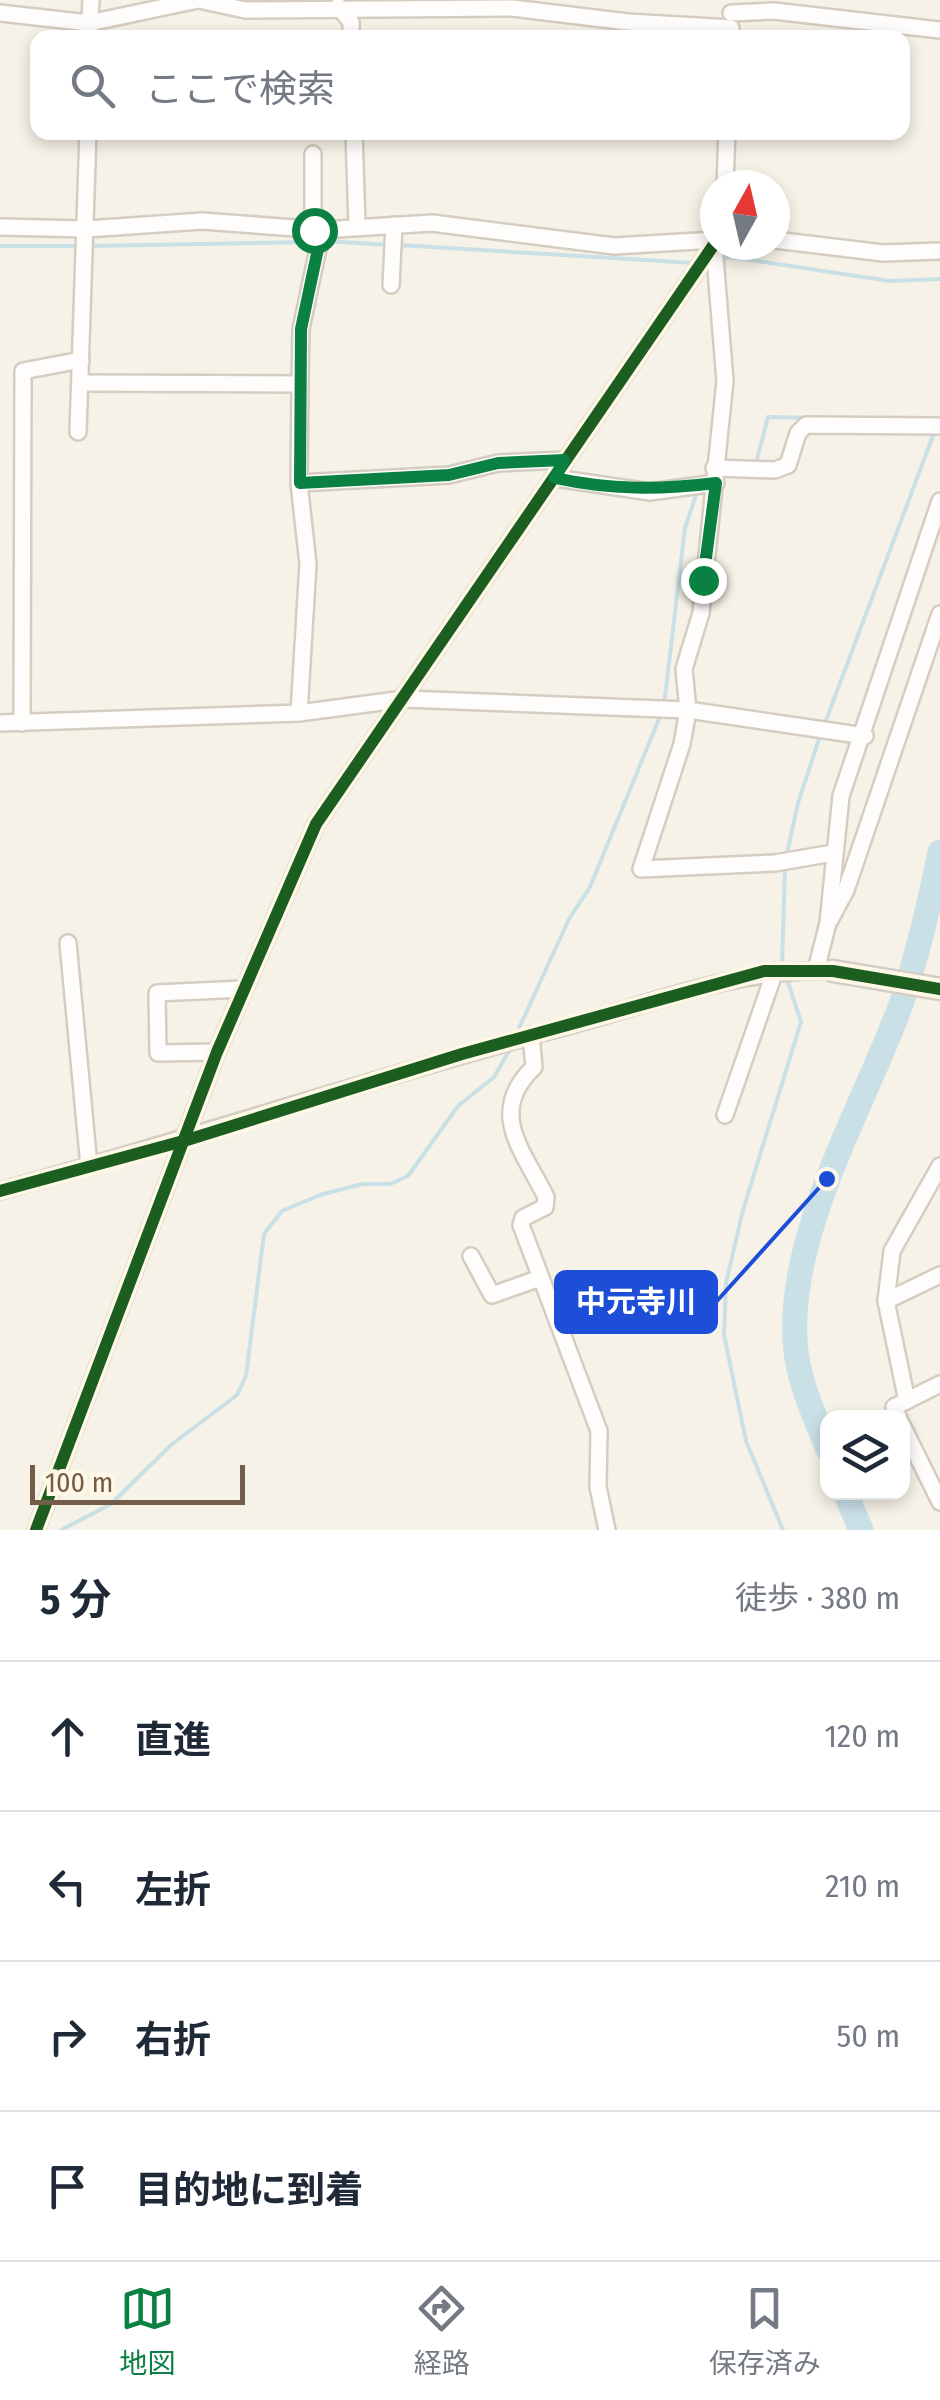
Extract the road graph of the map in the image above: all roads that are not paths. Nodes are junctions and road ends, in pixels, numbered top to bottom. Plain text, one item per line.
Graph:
1 (91, 0) edge
2 (199, 0) edge
3 (338, 4) edge
4 (564, 7) edge
5 (0, 13) edge
6 (731, 19) edge
7 (89, 30) edge
8 (351, 30) edge
9 (940, 30) edge
10 (88, 140) edge
11 (354, 140) edge
12 (727, 140) edge
13 (313, 154) dead end
14 (726, 170) edge
15 (394, 225) junction
16 (357, 226) junction
17 (0, 227) edge
18 (87, 229) junction
19 (318, 230) junction
20 (790, 242) edge
21 (700, 243) edge
22 (940, 251) edge
23 (703, 260) edge
24 (716, 260) edge
25 (391, 286) dead end
26 (81, 360) junction
27 (80, 384) junction
28 (300, 384) junction
29 (940, 426) edge
30 (78, 432) dead end
31 (564, 460) junction
32 (715, 476) junction
33 (555, 478) junction
34 (300, 483) junction
35 (940, 501) edge
36 (940, 614) edge
37 (404, 699) junction
38 (688, 710) junction
39 (299, 713) junction
40 (22, 722) junction
41 (0, 723) edge
42 (865, 736) junction
43 (833, 852) junction
44 (828, 923) junction
45 (68, 943) dead end
46 (824, 970) junction
47 (775, 971) junction
48 (244, 989) junction
49 (940, 989) edge
50 (532, 1035) junction
51 (217, 1052) junction
52 (725, 1115) dead end
53 (187, 1140) junction
54 (89, 1166) junction
55 (940, 1166) edge
56 (0, 1190) edge
57 (471, 1256) dead end
58 (940, 1275) edge
59 (540, 1278) junction
60 (886, 1301) junction
61 (940, 1384) edge
62 (906, 1401) junction
63 (895, 1410) edge
64 (910, 1442) edge
65 (940, 1461) edge
66 (924, 1469) junction
67 (940, 1502) edge
68 (36, 1530) edge
69 (607, 1530) edge

1 - 7 street
2 - 3 street
2 - 7 street
3 - 4 street
3 - 8 street
4 - 6 street
5 - 7 street
6 - 9 street
10 - 18 street
11 - 16 street
12 - 14 street
13 - 19 street
15 - 16 street
15 - 21 street
15 - 25 street
16 - 19 street
17 - 18 street
18 - 19 street
18 - 26 street
19 - 28 street
20 - 22 street
23 - 31 street
24 - 32 street
26 - 27 street
26 - 40 street
27 - 28 street
27 - 30 street
28 - 34 street
29 - 32 street
31 - 33 street
31 - 34 street
32 - 33 street
32 - 38 street
33 - 37 street
34 - 39 street
35 - 42 street
36 - 44 street
37 - 38 street
37 - 39 street
37 - 48 street
38 - 42 street
38 - 43 street
39 - 40 street
40 - 41 street
42 - 43 street
43 - 44 street
44 - 46 street
45 - 54 street
46 - 47 street
46 - 49 street
47 - 50 street
47 - 52 street
48 - 51 street
48 - 51 street
50 - 53 street
50 - 59 street
51 - 53 street
53 - 54 street
53 - 68 street
54 - 56 street
55 - 60 street
57 - 59 street
58 - 60 street
59 - 69 street
60 - 62 street
61 - 62 street
62 - 63 street
64 - 66 street
65 - 66 street
66 - 67 street

